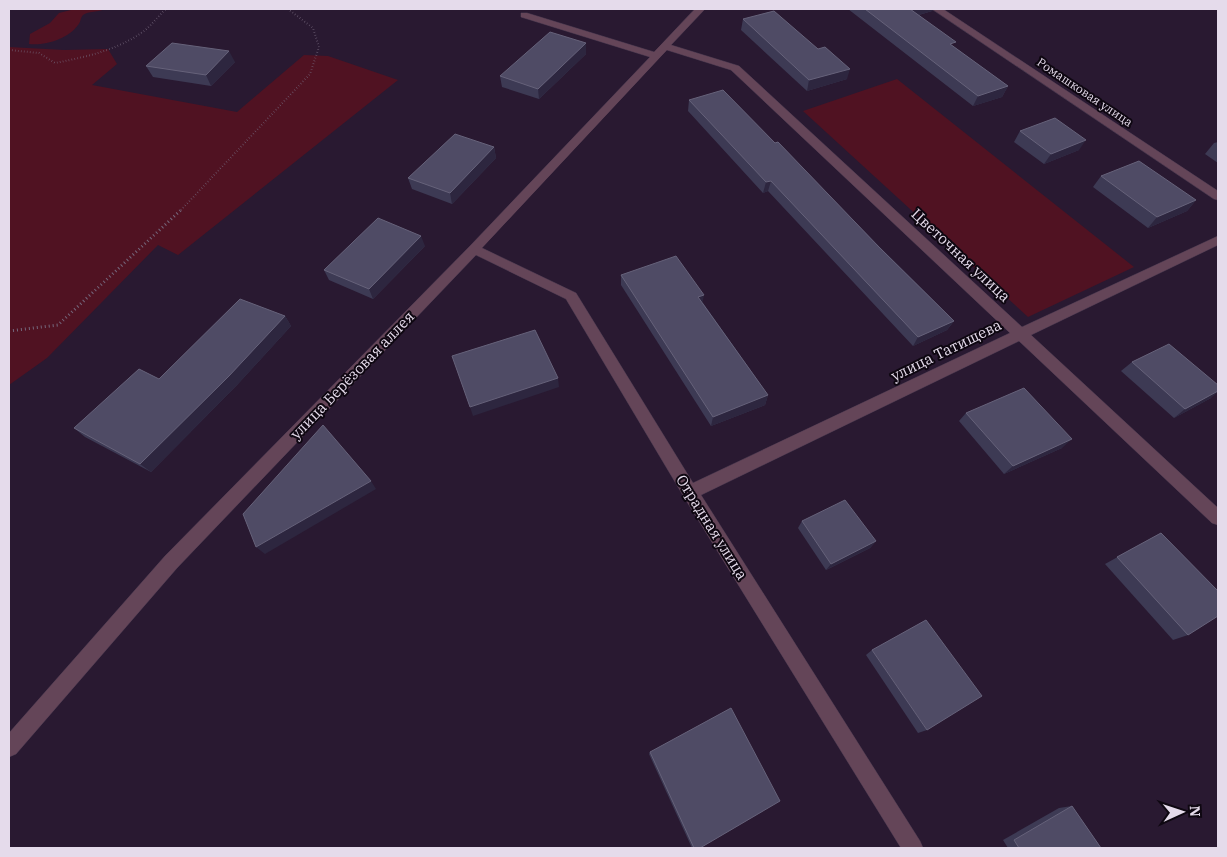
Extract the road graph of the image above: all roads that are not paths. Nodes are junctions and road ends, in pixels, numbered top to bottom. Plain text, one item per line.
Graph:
1 (700, 9) edge
2 (937, 9) edge
3 (524, 15) dead end
4 (660, 50) junction
5 (1218, 196) edge
6 (1218, 240) edge
7 (474, 249) junction
8 (1020, 332) junction
9 (690, 492) junction
10 (1218, 518) edge
11 (9, 747) edge
12 (913, 848) edge

1 - 4 street, улица Берёзовая аллея
2 - 5 street, Ромашковая улица
3 - 4 street, Цветочная улица
4 - 7 street, улица Берёзовая аллея
4 - 8 street, Цветочная улица
6 - 8 street, улица Татищева
7 - 9 street, Отрадная улица
7 - 11 street, улица Берёзовая аллея
8 - 9 street, улица Татищева
8 - 10 street, Цветочная улица
9 - 12 street, Отрадная улица

